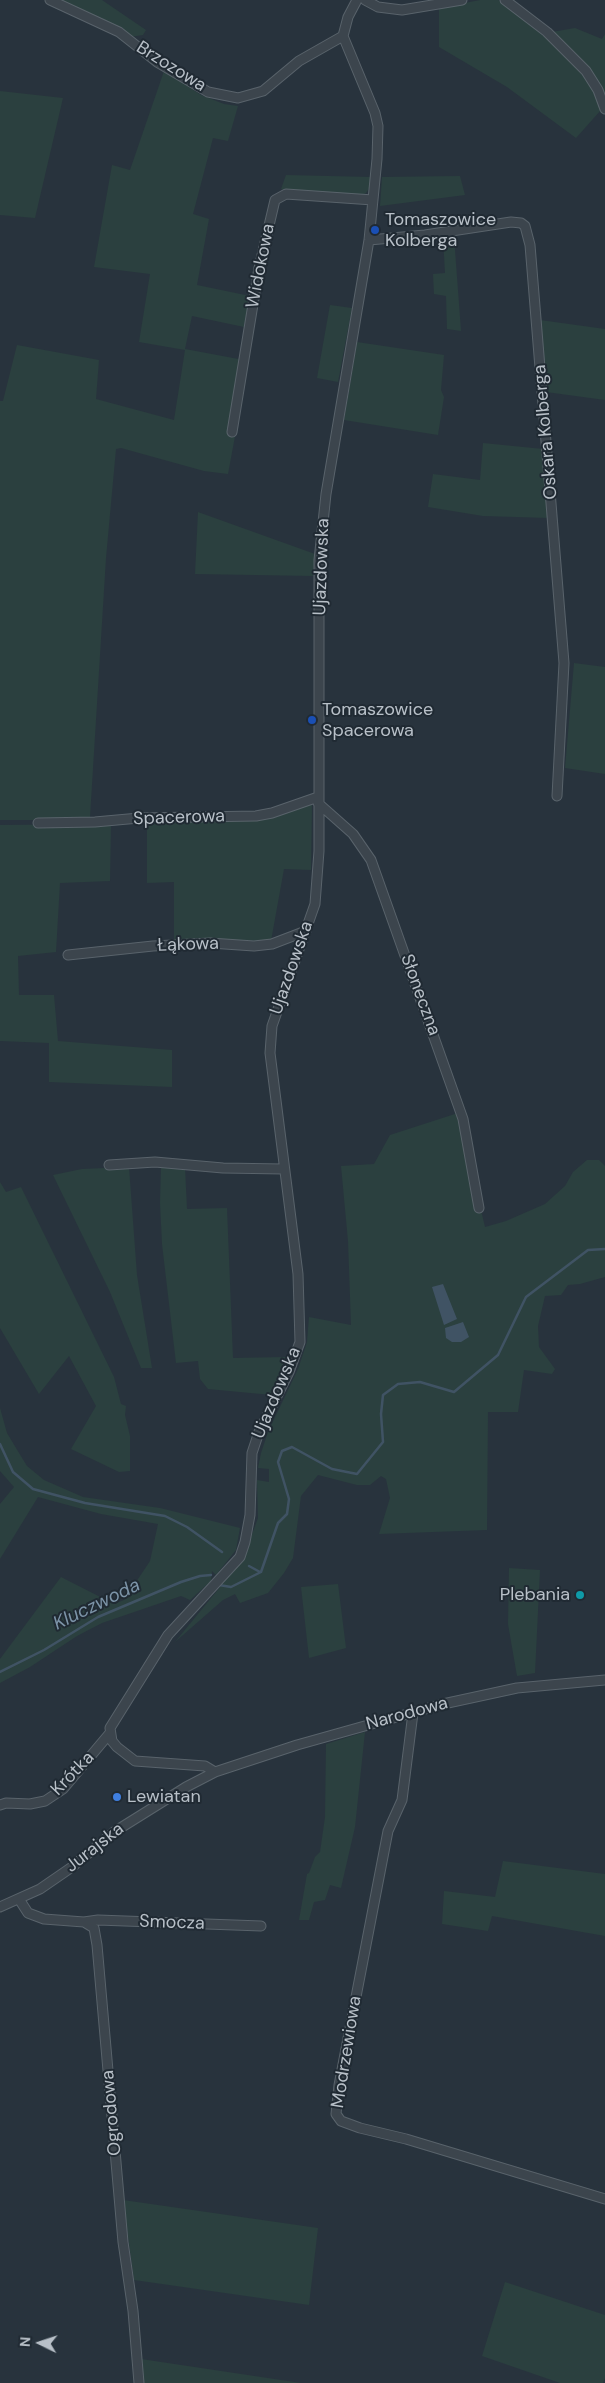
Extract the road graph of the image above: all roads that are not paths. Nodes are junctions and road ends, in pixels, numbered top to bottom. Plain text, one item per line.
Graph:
1 (50, 0) edge
2 (357, 0) edge
3 (365, 0) edge
4 (462, 0) edge
5 (505, 0) edge
6 (343, 36) junction
7 (605, 109) edge
8 (373, 200) junction
9 (369, 240) junction
10 (232, 432) dead end
11 (557, 796) dead end
12 (318, 800) junction
13 (38, 823) dead end
14 (306, 931) junction
15 (68, 955) dead end
16 (109, 1165) dead end
17 (283, 1169) junction
18 (478, 1208) dead end
19 (605, 1680) edge
20 (413, 1713) junction
21 (110, 1733) junction
22 (215, 1772) junction
23 (0, 1805) edge
24 (19, 1899) junction
25 (0, 1907) edge
26 (84, 1922) junction
27 (261, 1926) dead end
28 (605, 2199) edge
29 (139, 2383) edge

1 - 6 street, Brzozowa
2 - 6 street
3 - 4 street
5 - 7 street
6 - 8 street, Ujazdowska
8 - 9 street, Ujazdowska
8 - 10 street, Widokowa
9 - 11 street, Oskara Kolberga
9 - 12 street, Ujazdowska
12 - 13 street, Spacerowa
12 - 14 street, Ujazdowska
12 - 18 street, Słoneczna
14 - 15 street, Łąkowa
14 - 17 street, Ujazdowska
16 - 17 street
17 - 21 street, Ujazdowska
19 - 20 street, Narodowa
20 - 22 street, Narodowa
20 - 28 street, Modrzewiowa
21 - 22 street
21 - 23 street, Krótka
22 - 24 street, Jurajska
24 - 25 street, Jurajska
24 - 26 street
26 - 27 street, Smocza
26 - 29 street, Ogrodowa

